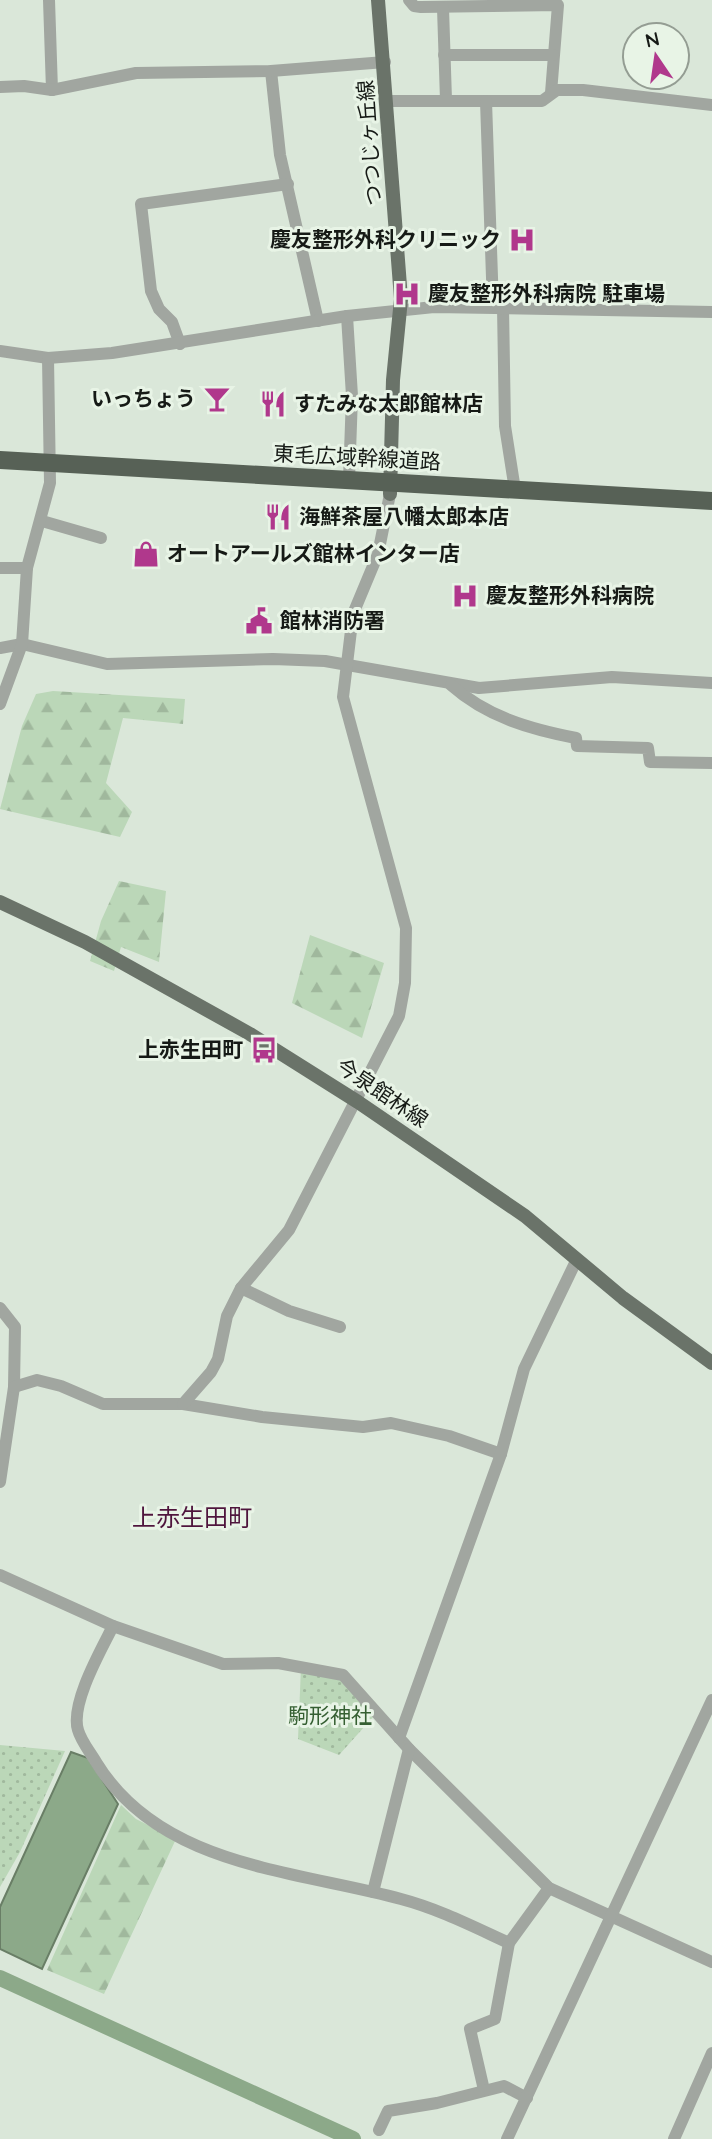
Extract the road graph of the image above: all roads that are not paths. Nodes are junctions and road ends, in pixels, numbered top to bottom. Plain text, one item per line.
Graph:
1 (48, 0) edge
2 (378, 0) edge
3 (409, 0) edge
4 (443, 8) junction
5 (444, 55) junction
6 (553, 55) junction
7 (385, 62) junction
8 (271, 71) junction
9 (0, 88) edge
10 (52, 90) junction
11 (551, 93) junction
12 (446, 100) junction
13 (388, 101) junction
14 (486, 101) junction
15 (712, 105) edge
16 (288, 184) junction
17 (498, 307) junction
18 (401, 310) junction
19 (712, 312) edge
20 (347, 316) junction
21 (318, 321) junction
22 (180, 344) junction
23 (0, 352) edge
24 (48, 358) junction
25 (0, 460) edge
26 (50, 468) junction
27 (0, 471) edge
28 (349, 480) junction
29 (390, 488) junction
30 (514, 490) junction
31 (712, 501) edge
32 (712, 511) edge
33 (42, 521) junction
34 (101, 538) dead end
35 (0, 568) edge
36 (27, 568) junction
37 (22, 644) junction
38 (0, 648) edge
39 (344, 664) junction
40 (712, 683) edge
41 (451, 685) junction
42 (0, 704) edge
43 (712, 763) edge
44 (0, 902) edge
45 (358, 1102) junction
46 (577, 1259) junction
47 (241, 1288) junction
48 (0, 1308) edge
49 (340, 1326) dead end
50 (712, 1363) edge
51 (15, 1387) junction
52 (183, 1404) junction
53 (501, 1454) junction
54 (0, 1482) edge
55 (0, 1575) edge
56 (113, 1626) junction
57 (712, 1700) edge
58 (400, 1738) junction
59 (409, 1749) junction
60 (549, 1888) junction
61 (373, 1892) junction
62 (611, 1916) junction
63 (509, 1943) junction
64 (712, 1962) edge
65 (712, 2053) edge
66 (484, 2090) junction
67 (527, 2098) junction
68 (379, 2130) dead end
69 (507, 2139) edge
70 (674, 2139) edge

1 - 10 street
2 - 7 main road, つつじヶ丘線
3 - 4 street
4 - 5 street
4 - 6 street
5 - 6 street
5 - 12 street
6 - 11 street
7 - 8 street
7 - 13 main road, つつじヶ丘線
8 - 10 street
8 - 16 street
9 - 10 street
11 - 14 street
11 - 15 street
12 - 13 street
12 - 14 street
13 - 18 main road, つつじヶ丘線
14 - 17 street
16 - 21 street
16 - 22 street
17 - 18 street
17 - 19 street
17 - 30 street
18 - 20 street
18 - 29 main road, つつじヶ丘線
20 - 21 street
20 - 28 street
21 - 22 street
22 - 24 street
23 - 24 street
24 - 26 street
25 - 26 highway, 東毛広域幹線道路
26 - 27 highway, 東毛広域幹線道路
26 - 28 highway, 東毛広域幹線道路
26 - 29 highway, 東毛広域幹線道路
26 - 33 street
28 - 29 highway, 東毛広域幹線道路
29 - 30 highway, 東毛広域幹線道路
29 - 32 highway, 東毛広域幹線道路
29 - 39 street
30 - 31 highway, 東毛広域幹線道路
33 - 34 street
33 - 36 street
35 - 36 street
36 - 37 street
37 - 38 street
37 - 39 street
37 - 42 street
39 - 41 street
39 - 45 street
40 - 41 street
41 - 43 street
44 - 45 main road, 今泉館林線
45 - 46 main road, 今泉館林線
45 - 47 street
46 - 50 main road, 今泉館林線
46 - 53 street
47 - 49 street
47 - 52 street
48 - 51 street
51 - 52 street
51 - 54 street
52 - 53 street
53 - 58 street
55 - 56 street
56 - 58 street
56 - 61 street
57 - 62 street
58 - 59 street
59 - 60 street
59 - 61 street
60 - 62 street
60 - 63 street
61 - 63 street
62 - 64 street
62 - 67 street
63 - 66 street
65 - 70 street
66 - 67 street
66 - 68 street
67 - 69 street

